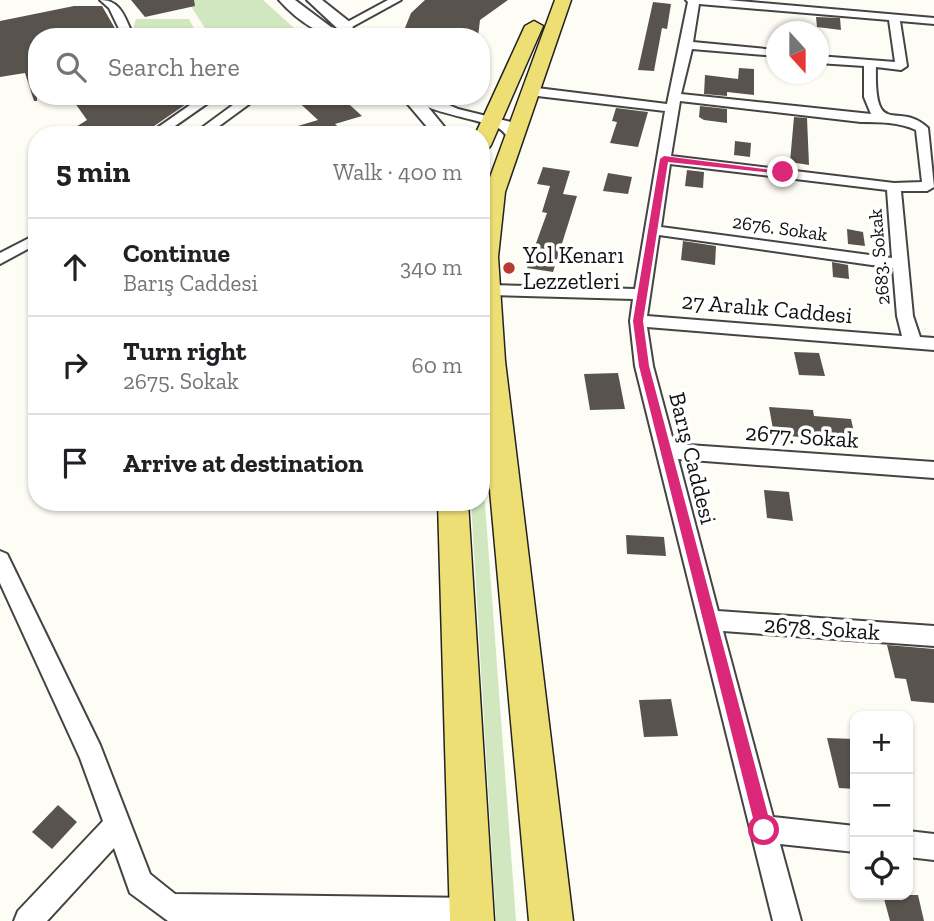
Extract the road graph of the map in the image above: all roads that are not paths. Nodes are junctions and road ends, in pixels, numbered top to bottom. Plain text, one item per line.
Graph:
1 (105, 0) edge
2 (286, 0) edge
3 (314, 0) edge
4 (396, 0) edge
5 (546, 0) edge
6 (563, 0) edge
7 (693, 0) edge
8 (894, 18) junction
9 (934, 21) edge
10 (125, 28) edge
11 (323, 28) edge
12 (340, 28) edge
13 (353, 28) edge
14 (687, 45) junction
15 (766, 52) edge
16 (829, 60) edge
17 (870, 64) junction
18 (529, 91) junction
19 (673, 102) junction
20 (198, 105) edge
21 (241, 105) edge
22 (417, 105) edge
23 (436, 105) edge
24 (884, 118) junction
25 (167, 126) edge
26 (211, 126) edge
27 (435, 126) edge
28 (502, 127) junction
29 (490, 137) edge
30 (664, 159) junction
31 (894, 187) junction
32 (490, 207) edge
33 (653, 230) junction
34 (28, 243) edge
35 (0, 259) edge
36 (901, 264) junction
37 (490, 290) edge
38 (643, 295) junction
39 (638, 321) junction
40 (490, 322) edge
41 (913, 343) junction
42 (934, 344) edge
43 (666, 451) junction
44 (934, 470) edge
45 (453, 511) edge
46 (0, 561) edge
47 (710, 620) junction
48 (934, 636) edge
49 (118, 824) junction
50 (764, 830) junction
51 (850, 839) edge
52 (913, 845) edge
53 (934, 847) edge
54 (472, 917) edge
55 (28, 921) edge
56 (551, 921) edge
57 (787, 921) edge

1 - 10 street
2 - 11 street
3 - 12 street
4 - 13 street
5 - 28 main road
6 - 18 main road
7 - 8 street
7 - 14 street, Barış Caddesi
8 - 9 street
8 - 17 street
14 - 15 street
14 - 19 street, Barış Caddesi
16 - 17 street
17 - 24 street
18 - 19 street
18 - 28 main road
19 - 24 street
19 - 30 street, Barış Caddesi
20 - 25 street
21 - 26 street
22 - 27 street
23 - 28 street
24 - 31 street, 2683. Sokak
28 - 29 main road
28 - 32 main road
30 - 31 street
30 - 33 street, Barış Caddesi
31 - 36 street, 2683. Sokak
33 - 36 street, 2676. Sokak
33 - 38 street, Barış Caddesi
34 - 35 street
36 - 41 street, 2683. Sokak
37 - 38 street
38 - 39 street, Barış Caddesi
39 - 41 street, 27 Aralık Caddesi
39 - 43 street, Barış Caddesi
40 - 56 main road
41 - 42 street, 27 Aralık Caddesi
43 - 44 street, 2677. Sokak
43 - 47 street, Barış Caddesi
45 - 54 main road
46 - 49 street
47 - 48 street, 2678. Sokak
47 - 50 street, Barış Caddesi
49 - 54 street
49 - 55 street
50 - 51 street
50 - 57 street, Barış Caddesi
52 - 53 street

